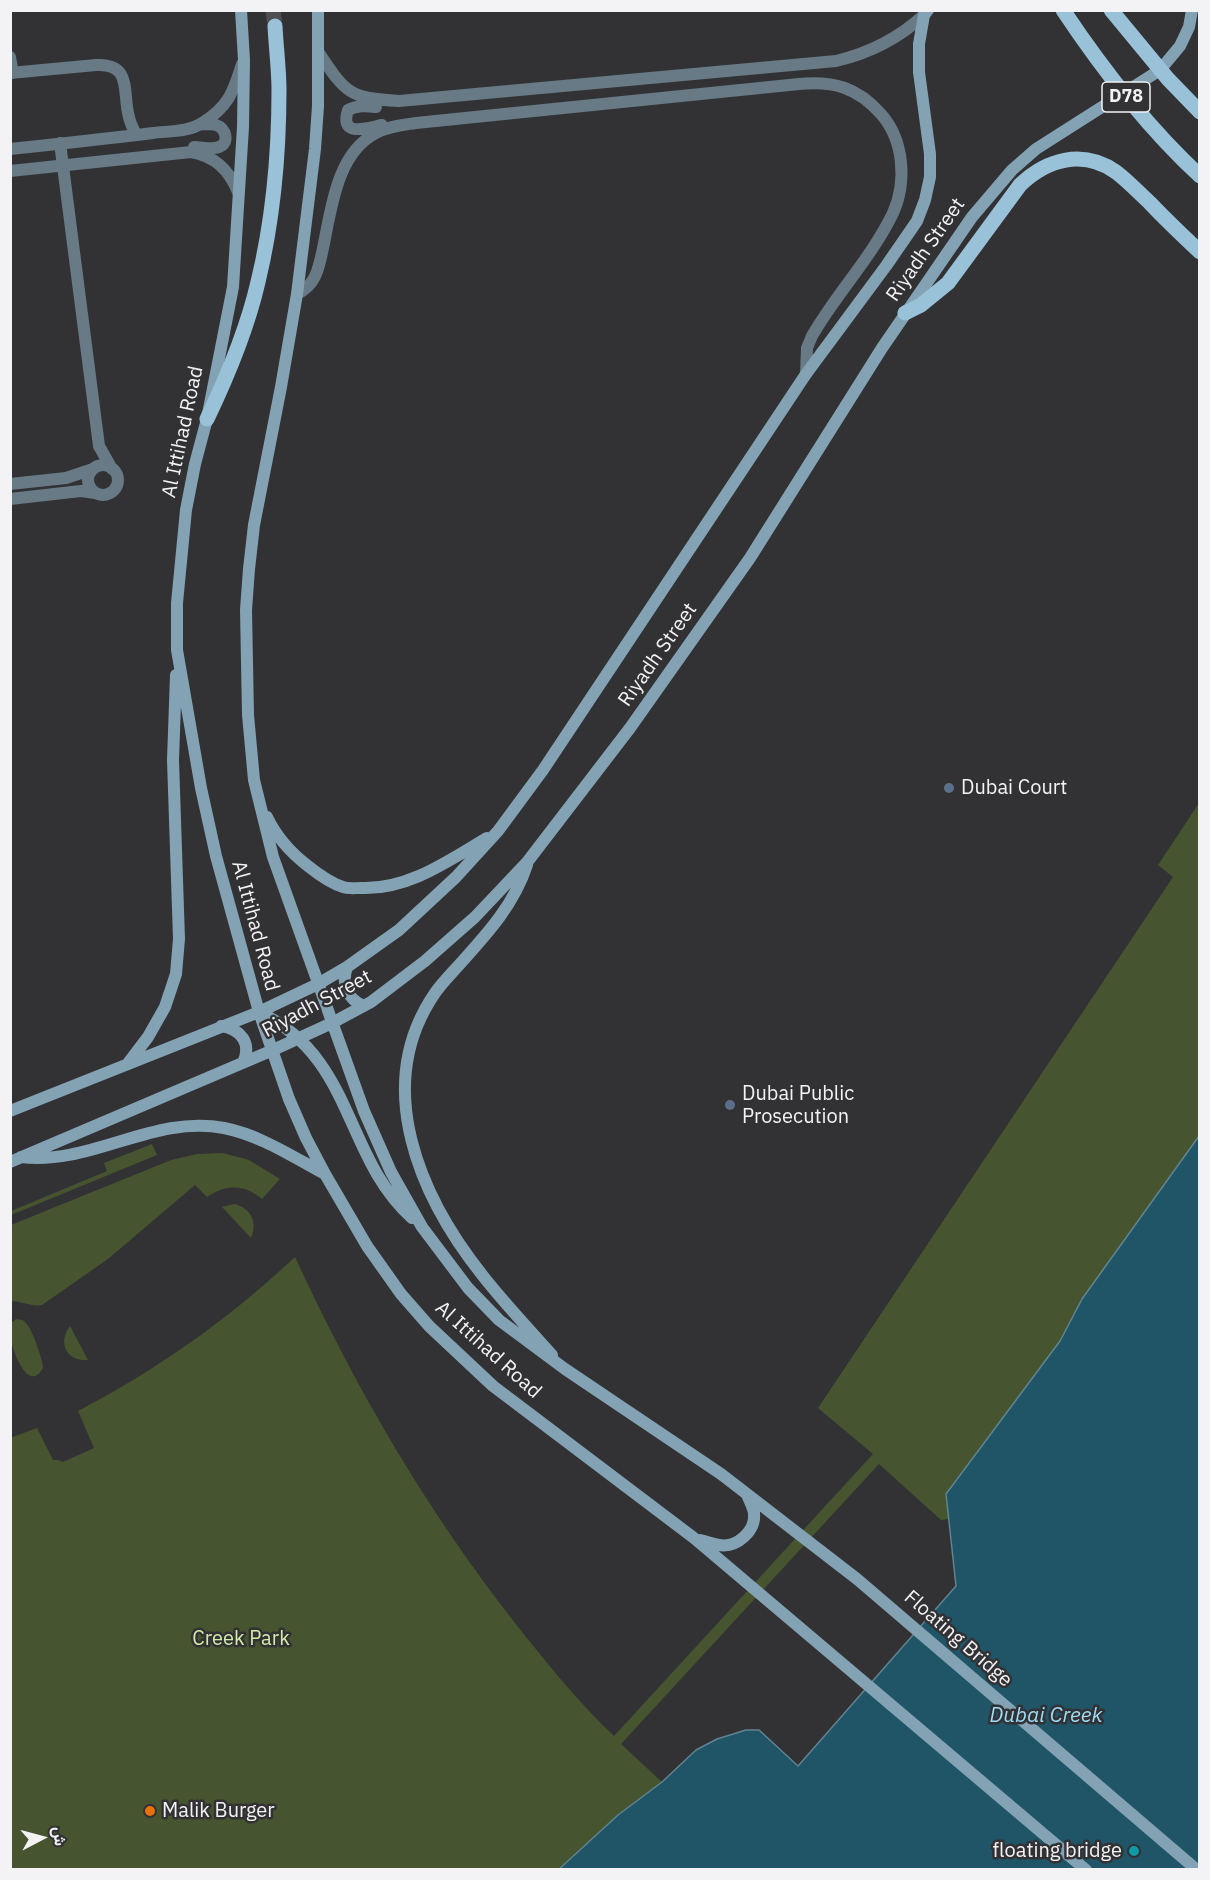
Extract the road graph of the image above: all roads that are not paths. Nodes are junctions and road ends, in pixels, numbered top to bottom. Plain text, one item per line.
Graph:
1 (241, 10) edge
2 (318, 10) edge
3 (1063, 10) edge
4 (1111, 10) edge
5 (1192, 10) edge
6 (926, 13) edge
7 (275, 26) tunnel mouth
8 (319, 53) junction
9 (10, 57) edge
10 (244, 60) junction
11 (12, 73) edge
12 (399, 101) junction
13 (1200, 112) edge
14 (201, 124) junction
15 (398, 125) junction
16 (136, 135) junction
17 (60, 143) junction
18 (10, 149) edge
19 (177, 152) junction
20 (63, 165) junction
21 (10, 171) edge
22 (1200, 176) edge
23 (238, 192) junction
24 (1200, 252) edge
25 (297, 294) junction
26 (905, 313) junction
27 (806, 374) junction
28 (207, 419) junction
29 (99, 446) junction
30 (93, 469) junction
31 (112, 469) junction
32 (10, 483) edge
33 (95, 493) junction
34 (10, 499) edge
35 (177, 650) junction
36 (258, 800) junction
37 (498, 831) junction
38 (528, 861) junction
39 (347, 967) junction
40 (318, 984) junction
41 (364, 1006) junction
42 (258, 1012) junction
43 (332, 1023) junction
44 (221, 1026) junction
45 (299, 1038) junction
46 (273, 1050) junction
47 (129, 1063) junction
48 (243, 1063) junction
49 (11, 1111) edge
50 (15, 1159) edge
51 (325, 1174) junction
52 (422, 1227) junction
53 (565, 1369) junction
54 (747, 1493) junction
55 (694, 1538) junction
56 (857, 1579) joint
57 (1086, 1869) edge
58 (1197, 1869) edge

1 - 10 main road, Al Ittihad Road
2 - 8 main road, Al Ittihad Road
3 - 22 main road, D78, bridge
4 - 13 main road, D78, bridge
5 - 26 main road, Riyadh Street
6 - 12 street
6 - 27 main road, Riyadh Street
7 - 28 main road
8 - 12 street
8 - 25 main road, Al Ittihad Road
9 - 11 street
10 - 14 street
10 - 23 main road, Al Ittihad Road
11 - 16 street
12 - 15 street
14 - 16 street
14 - 19 street
15 - 25 street
15 - 27 street
16 - 17 street
17 - 18 street
17 - 20 street
19 - 20 street
19 - 23 street
20 - 21 street
20 - 29 street
23 - 28 main road, Al Ittihad Road
24 - 26 main road
25 - 36 main road, Al Ittihad Road
26 - 38 main road, Riyadh Street
27 - 37 main road, Riyadh Street
28 - 35 main road, Al Ittihad Road
29 - 30 street
29 - 31 street
30 - 31 street
30 - 32 street
30 - 33 street
31 - 33 street
33 - 34 street
35 - 42 main road, Al Ittihad Road
35 - 47 main road
36 - 37 main road
36 - 40 main road, Al Ittihad Road
37 - 39 main road, Riyadh Street
38 - 41 main road, Riyadh Street
38 - 53 main road
39 - 40 main road, Riyadh Street
39 - 41 main road
40 - 42 main road, Riyadh Street
40 - 43 main road, Al Ittihad Road
41 - 43 main road, Riyadh Street
42 - 44 main road, Riyadh Street
42 - 45 main road
42 - 46 main road, Al Ittihad Road
43 - 45 main road, Riyadh Street
43 - 52 main road, Al Ittihad Road
44 - 47 main road, Riyadh Street
44 - 48 main road
45 - 46 main road, Riyadh Street
45 - 52 main road
46 - 48 main road, Riyadh Street
46 - 51 main road, Al Ittihad Road
47 - 49 main road, Riyadh Street
48 - 50 main road, Riyadh Street
50 - 51 main road
51 - 55 main road, Al Ittihad Road
52 - 53 main road, Al Ittihad Road
53 - 54 main road, Al Ittihad Road
54 - 55 main road
54 - 56 main road, Al Ittihad Road
55 - 57 main road, Al Ittihad Road
56 - 58 main road, Floating Bridge

